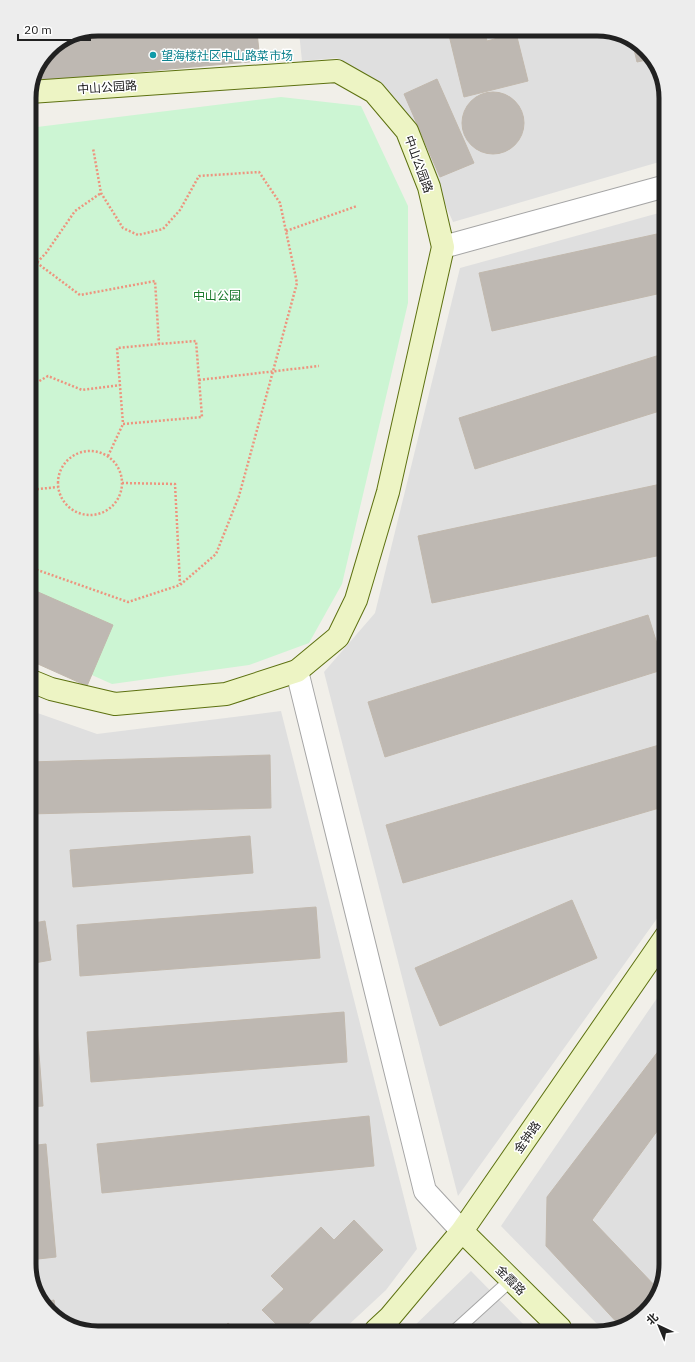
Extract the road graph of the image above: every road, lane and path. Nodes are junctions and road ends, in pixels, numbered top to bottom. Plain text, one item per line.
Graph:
1 (36, 92) edge
2 (93, 148) dead end
3 (659, 188) edge
4 (101, 193) junction
5 (357, 206) dead end
6 (286, 231) junction
7 (443, 246) junction
8 (37, 263) joint
9 (159, 344) junction
10 (320, 366) dead end
11 (273, 372) junction
12 (199, 380) junction
13 (36, 383) edge
14 (120, 385) junction
15 (123, 424) junction
16 (108, 456) junction
17 (122, 483) junction
18 (59, 487) junction
19 (36, 489) edge
20 (36, 569) edge
21 (180, 585) junction
22 (297, 671) junction
23 (36, 683) edge
24 (659, 946) edge
25 (462, 1231) junction
26 (511, 1280) junction
27 (380, 1326) edge
28 (460, 1326) edge
29 (558, 1326) edge

1 - 7 street, 中山公园路
2 - 4 path
3 - 7 street
4 - 6 path
4 - 8 path
5 - 6 path
6 - 11 path
7 - 22 street
8 - 9 path
9 - 12 path
9 - 14 path
10 - 11 path
11 - 12 path
11 - 21 path
12 - 15 path
13 - 14 path
14 - 15 path
15 - 16 path
16 - 17 path
16 - 18 path
17 - 18 path
17 - 21 path
18 - 19 path
20 - 21 path
22 - 23 street
22 - 25 street
24 - 25 street, 金钟路
25 - 26 street, 金霞路
25 - 27 street, 金钟路
26 - 28 lane
26 - 29 street, 金霞路

